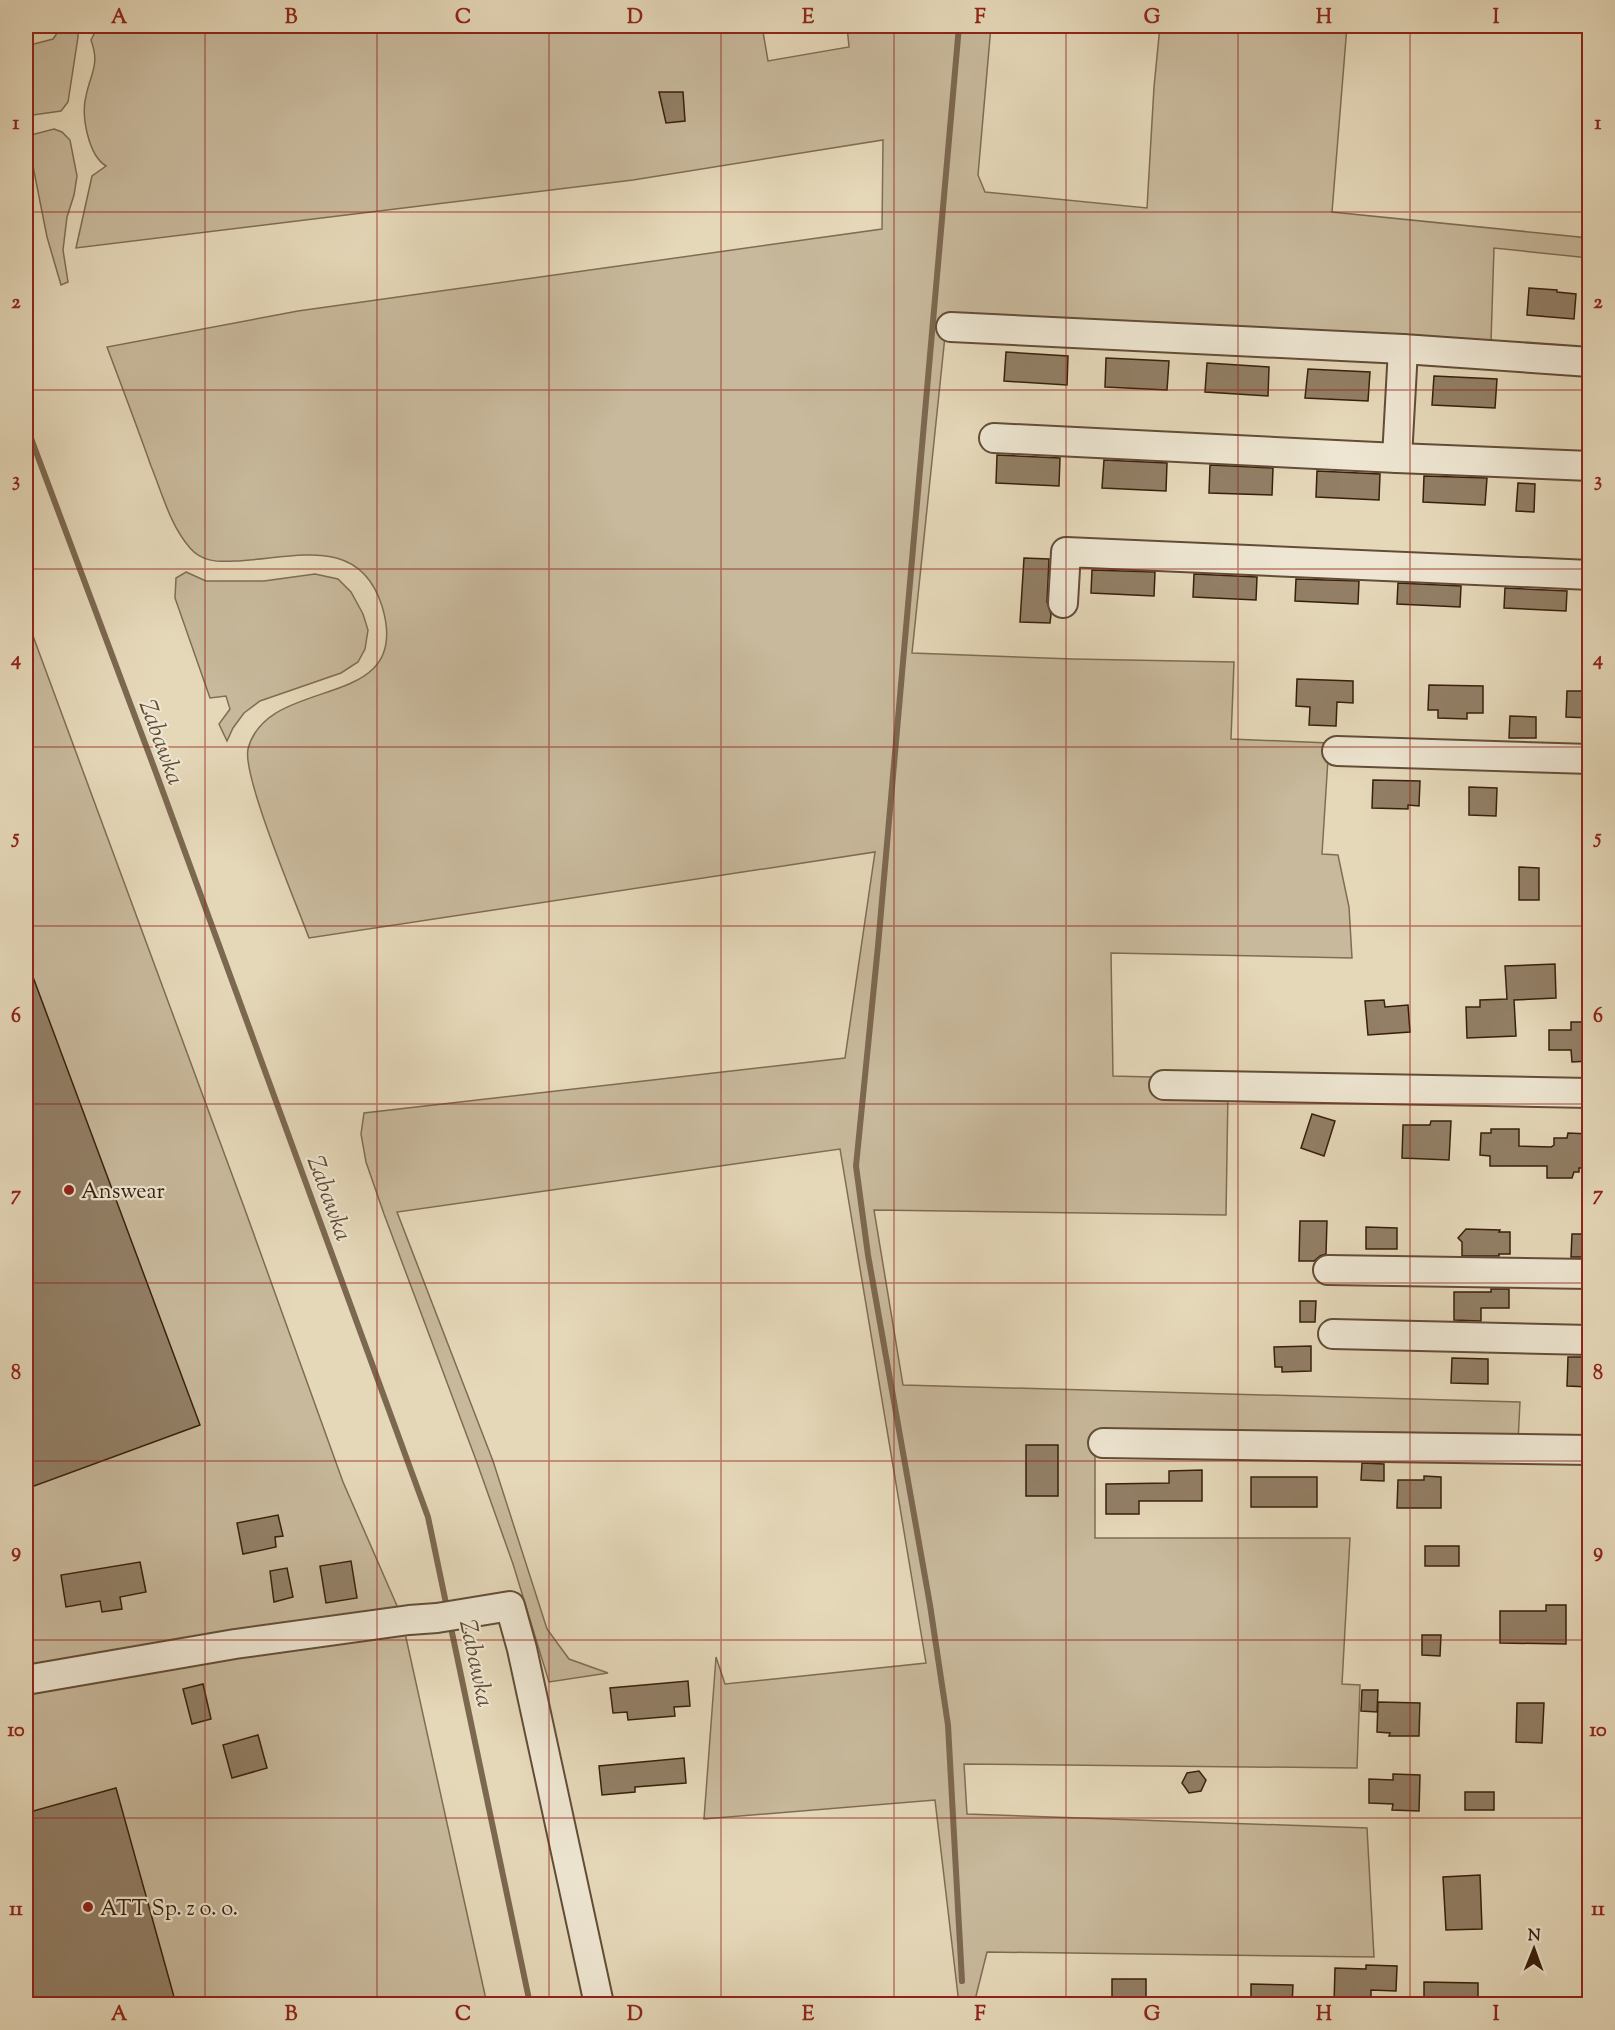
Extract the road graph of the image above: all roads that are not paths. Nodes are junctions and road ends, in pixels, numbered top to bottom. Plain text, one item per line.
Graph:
1 (951, 327) dead end
2 (1403, 350) junction
3 (1590, 362) edge
4 (994, 438) dead end
5 (1397, 458) junction
6 (1590, 466) edge
7 (1590, 575) edge
8 (1064, 603) dead end
9 (1337, 751) dead end
10 (1590, 759) edge
11 (1164, 1085) dead end
12 (1590, 1093) edge
13 (1328, 1270) dead end
14 (1590, 1274) edge
15 (1333, 1334) dead end
16 (1590, 1340) edge
17 (1103, 1443) dead end
18 (1590, 1450) edge
19 (26, 1680) edge
20 (599, 2004) edge

1 - 2 street
2 - 3 street
2 - 5 street
4 - 5 street
5 - 6 street
7 - 8 street
9 - 10 street
11 - 12 street
13 - 14 street
15 - 16 street
17 - 18 street
19 - 20 street

